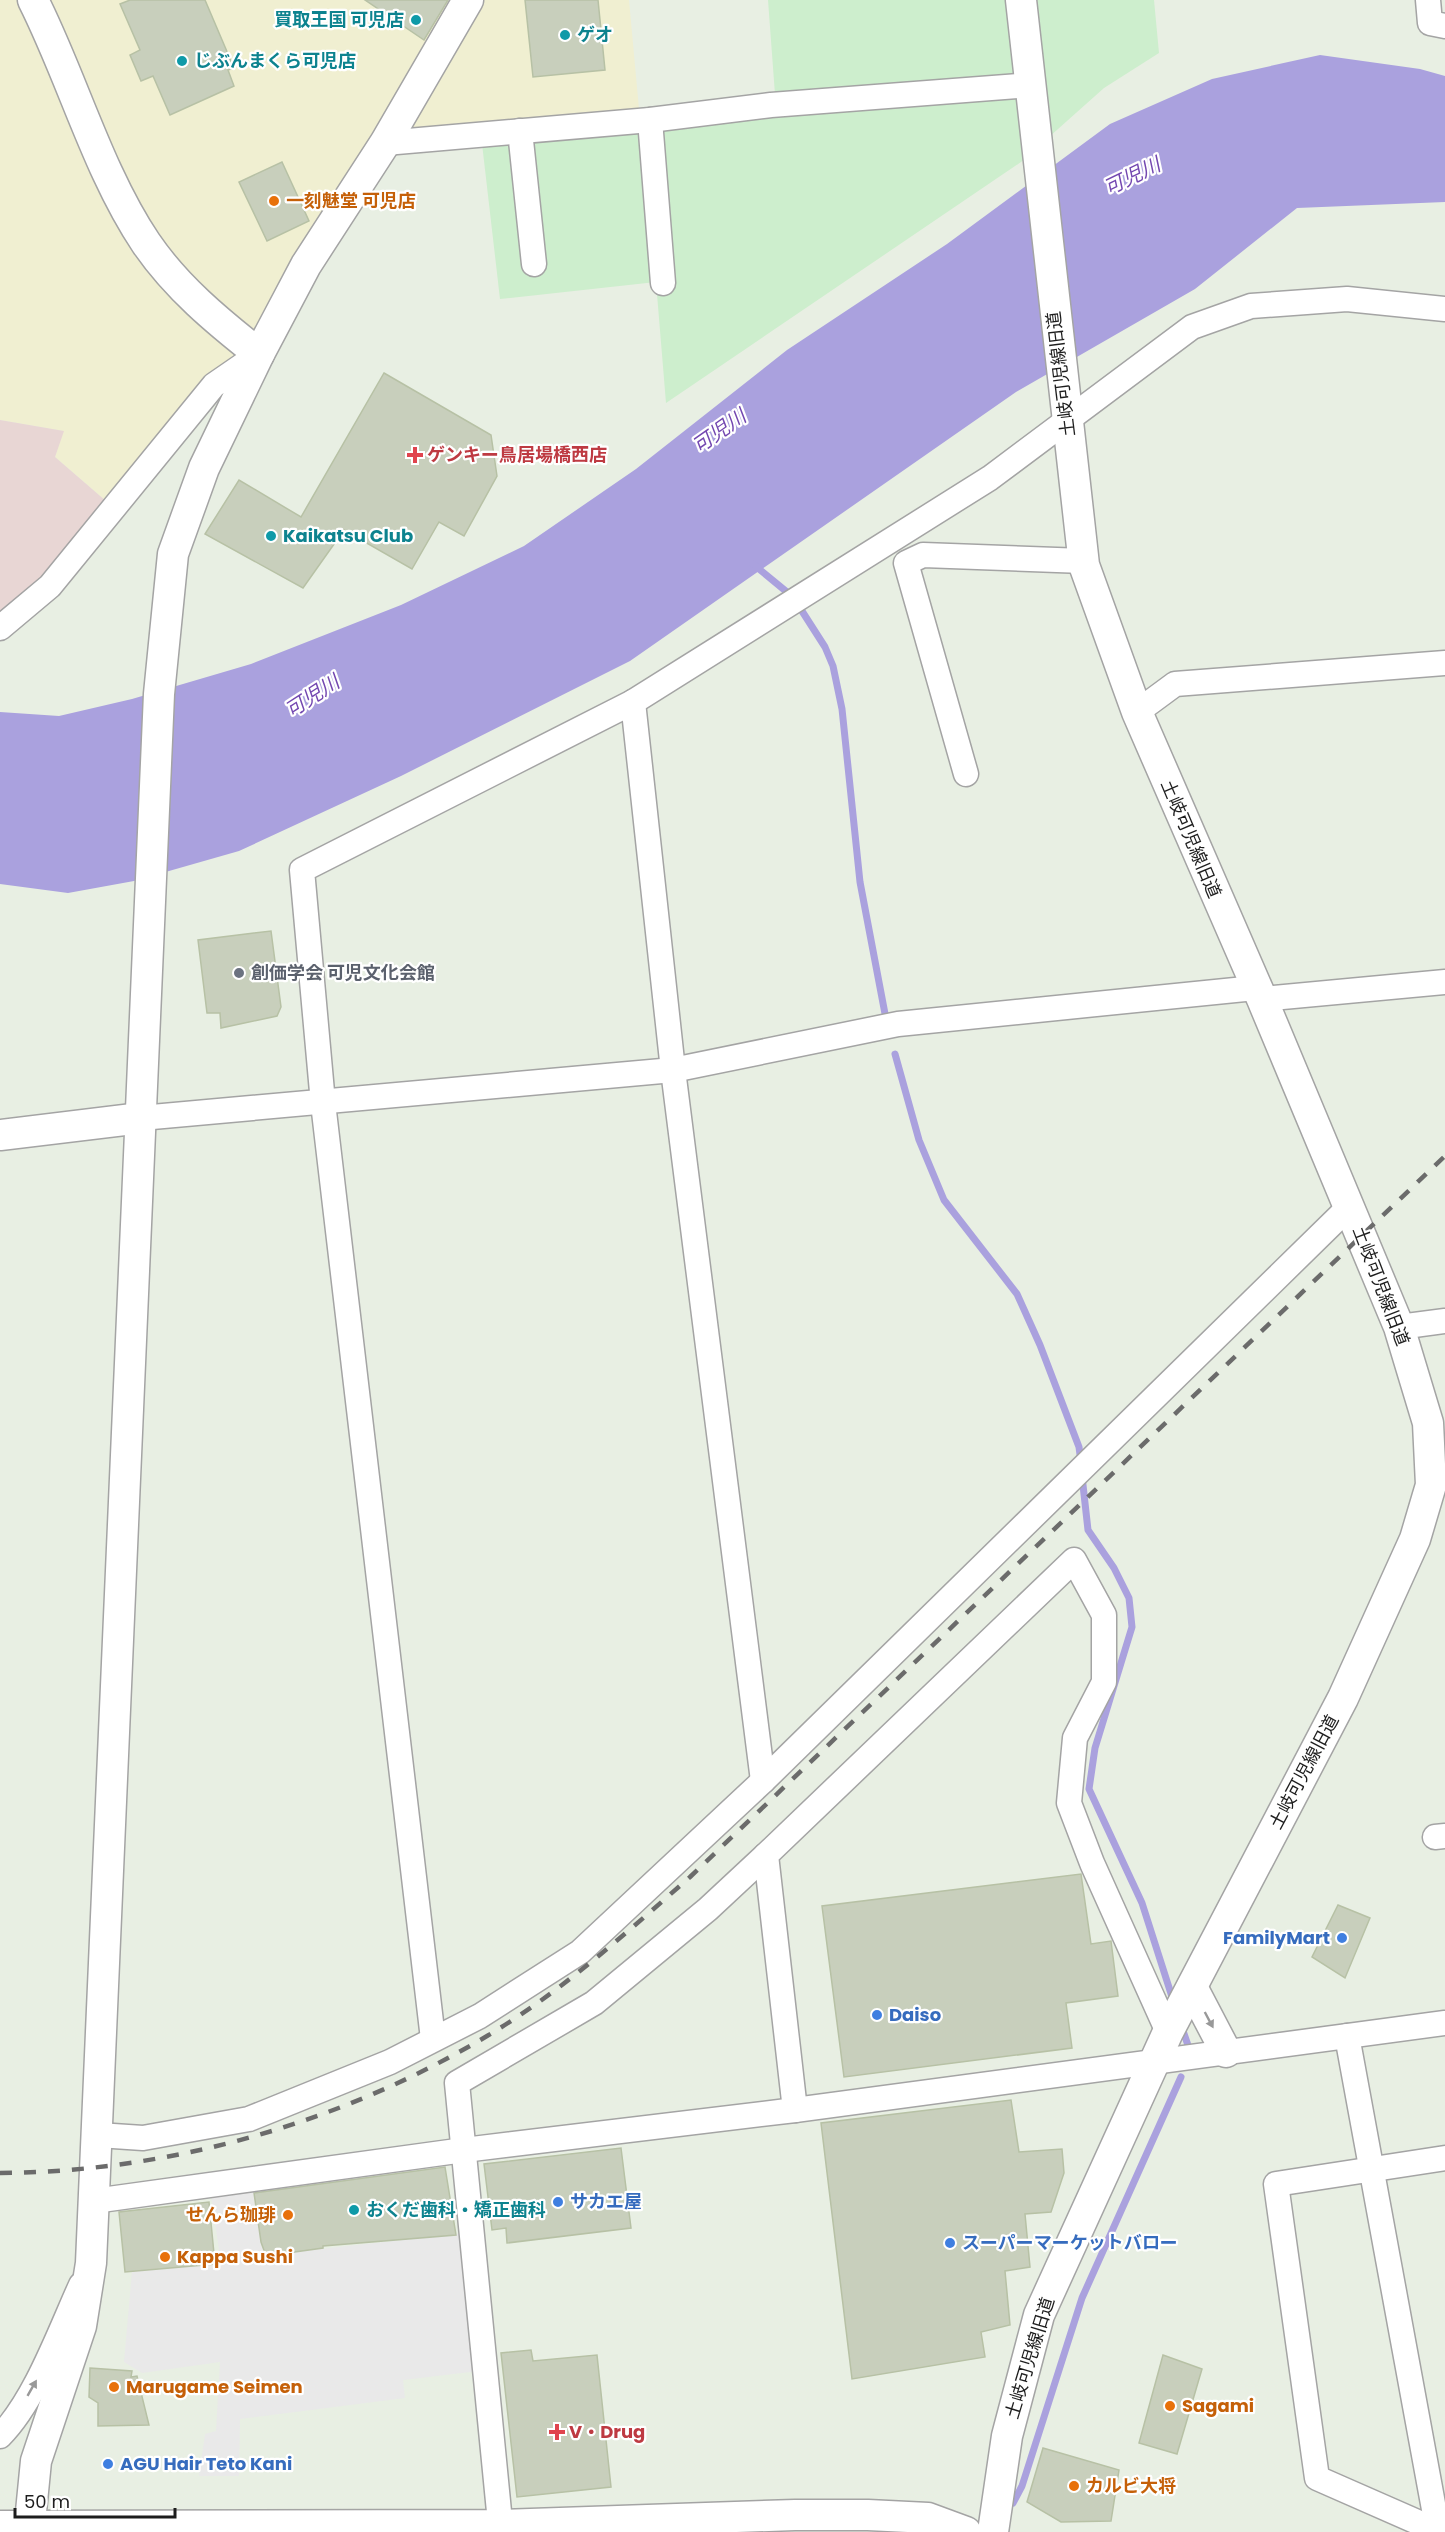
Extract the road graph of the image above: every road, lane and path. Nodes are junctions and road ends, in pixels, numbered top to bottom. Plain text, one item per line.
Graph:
1 (33, 0) edge
2 (468, 0) edge
3 (1021, 0) edge
4 (1428, 0) edge
5 (1445, 26) edge
6 (1030, 96) junction
7 (651, 120) junction
8 (520, 131) junction
9 (385, 143) junction
10 (534, 264) dead end
11 (663, 283) dead end
12 (1445, 309) edge
13 (259, 354) junction
14 (1067, 422) junction
15 (1084, 561) junction
16 (0, 628) edge
17 (1445, 663) edge
18 (633, 702) junction
19 (1137, 712) junction
20 (966, 774) dead end
21 (1445, 982) edge
22 (1258, 993) junction
23 (673, 1070) junction
24 (323, 1103) junction
25 (141, 1118) junction
26 (0, 1135) edge
27 (1349, 1207) junction
28 (1445, 1321) edge
29 (1399, 1327) junction
30 (763, 1781) junction
31 (766, 1855) junction
32 (1189, 1992) junction
33 (1445, 2023) edge
34 (1168, 2032) junction
35 (1347, 2036) junction
36 (433, 2039) junction
37 (1226, 2052) junction
38 (1155, 2062) junction
39 (795, 2110) junction
40 (98, 2135) junction
41 (464, 2150) junction
42 (1445, 2158) edge
43 (1371, 2169) junction
44 (94, 2201) junction
45 (91, 2263) junction
46 (0, 2436) edge
47 (0, 2526) edge
48 (29, 2528) edge
49 (501, 2528) edge
50 (966, 2532) edge
51 (993, 2532) edge
52 (1439, 2532) edge

1 - 13 street
2 - 9 street
3 - 6 street, 土岐可児線旧道
4 - 5 street
6 - 7 street
6 - 14 street, 土岐可児線旧道
7 - 8 street
7 - 11 street
8 - 9 street
8 - 10 street
9 - 13 street
12 - 14 street
13 - 16 street
13 - 25 street
14 - 15 street, 土岐可児線旧道
14 - 18 street
15 - 19 street, 土岐可児線旧道
15 - 20 street
17 - 19 street
18 - 23 street
18 - 24 street
19 - 22 street, 土岐可児線旧道
21 - 22 street
22 - 23 street
22 - 27 street, 土岐可児線旧道
23 - 24 street
23 - 30 street
24 - 25 street
24 - 36 street
25 - 26 street
25 - 40 street
27 - 29 street, 土岐可児線旧道
27 - 30 street
28 - 29 street
29 - 32 street, 土岐可児線旧道
30 - 36 street
31 - 34 street
31 - 39 street
31 - 41 street
32 - 34 street, 土岐可児線旧道
32 -> 37 street
33 - 35 street
34 - 38 street, 土岐可児線旧道
35 - 37 street
35 - 43 street
36 - 40 street
37 - 38 street
38 - 39 street
38 - 51 street, 土岐可児線旧道
39 - 41 street
40 - 44 street
41 - 44 street
41 - 49 street
42 - 43 street
43 - 52 street
43 - 52 street
44 - 45 street
46 -> 45 street
45 - 48 street
47 - 48 street
48 - 49 street
49 - 50 street

